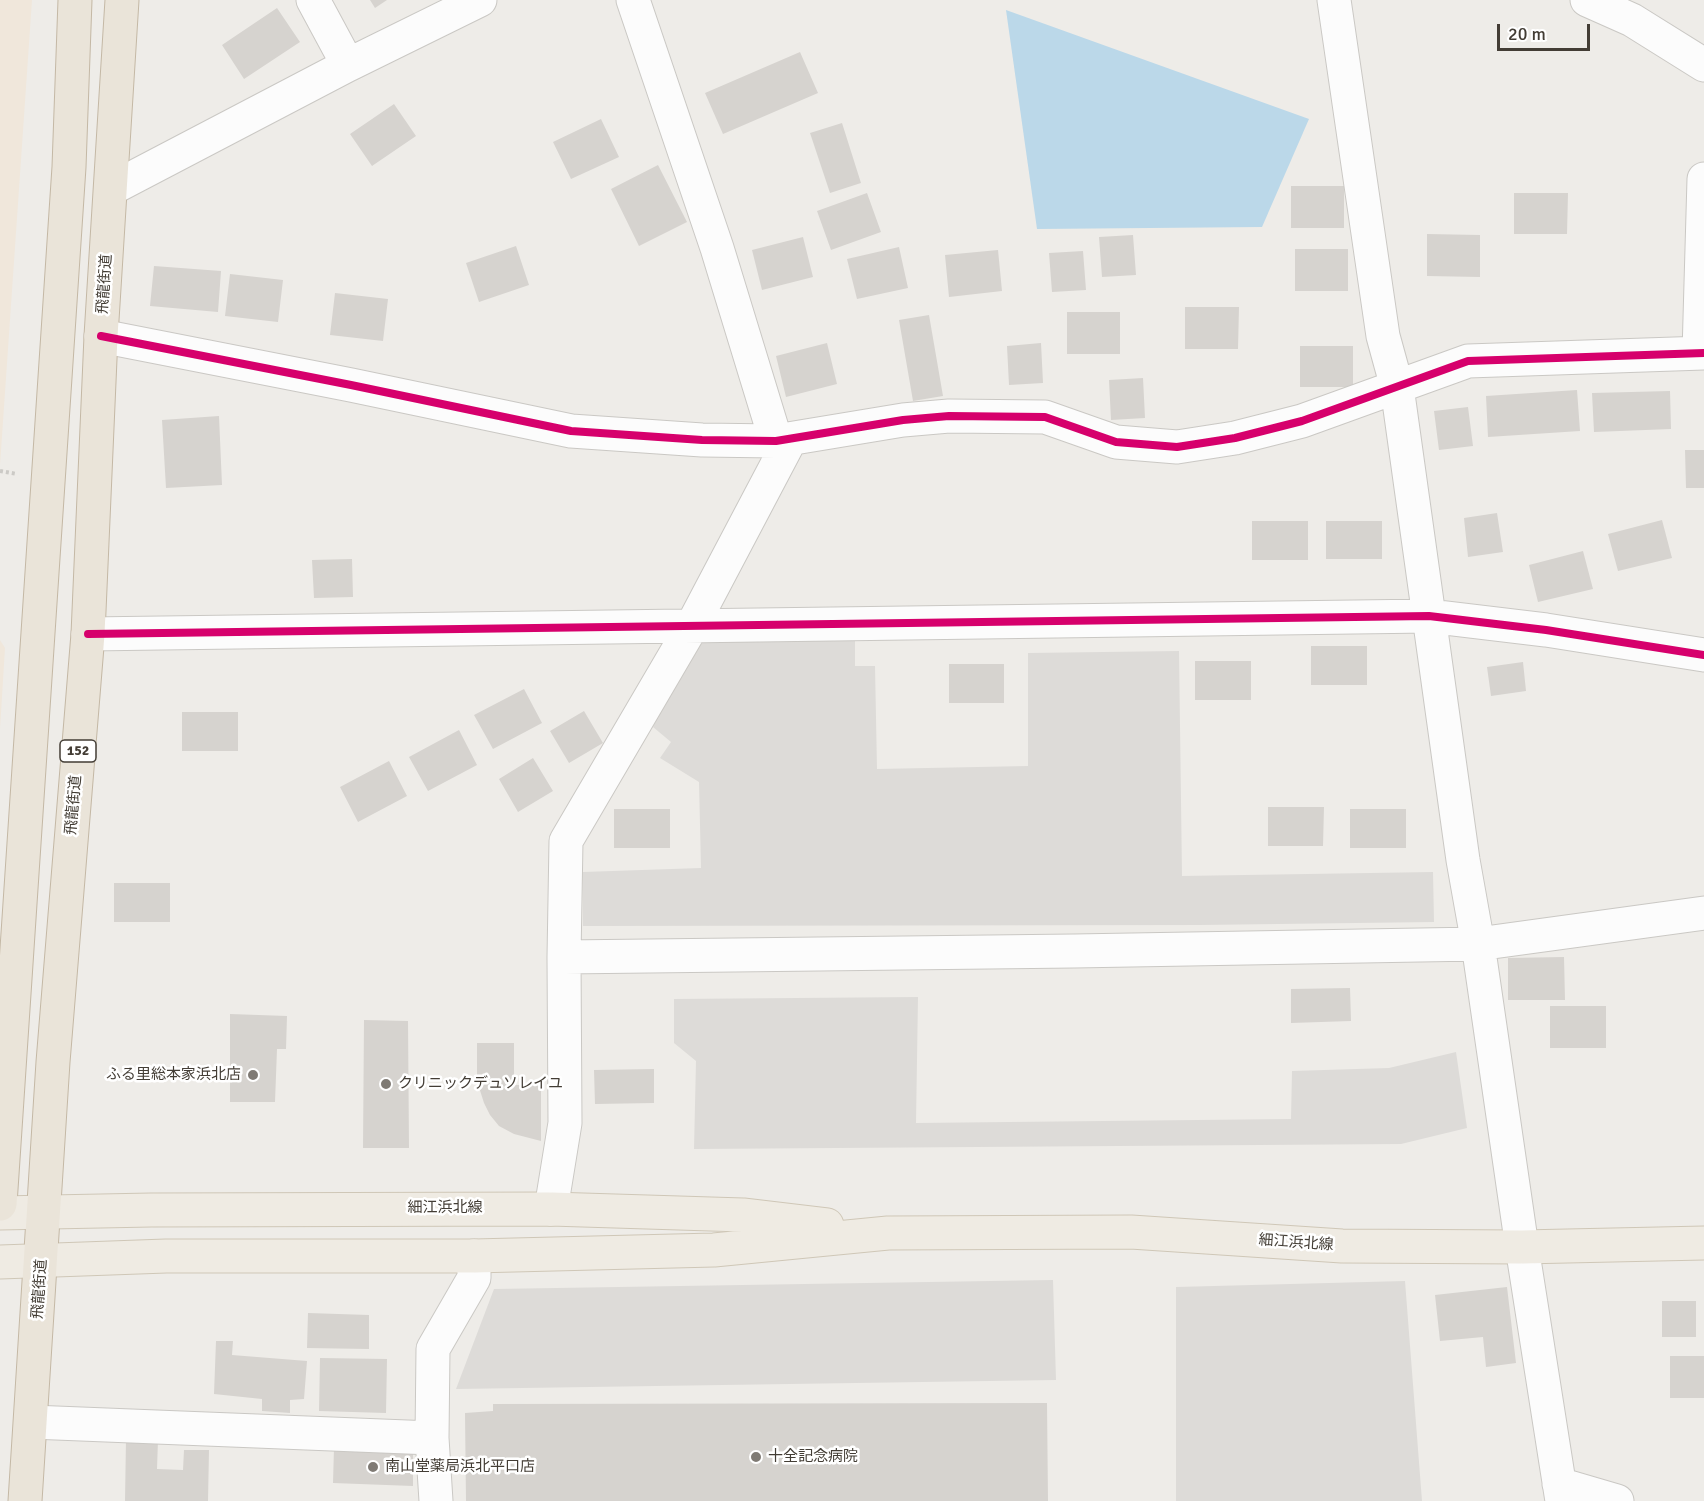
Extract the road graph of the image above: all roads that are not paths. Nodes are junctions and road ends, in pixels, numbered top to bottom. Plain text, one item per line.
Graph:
1 (75, 0) edge
2 (122, 0) edge
3 (313, 0) edge
4 (480, 0) edge
5 (633, 0) edge
6 (1334, 0) edge
7 (1587, 0) edge
8 (348, 65) junction
9 (1704, 65) edge
10 (1704, 179) edge
11 (111, 189) junction
12 (101, 336) junction
13 (1702, 353) edge
14 (1397, 387) junction
15 (783, 440) junction
16 (1429, 616) junction
17 (692, 626) junction
18 (88, 634) junction
19 (1704, 655) edge
20 (1704, 913) edge
21 (1478, 944) junction
22 (564, 957) junction
23 (0, 1204) edge
24 (551, 1209) junction
25 (0, 1213) edge
26 (43, 1213) junction
27 (888, 1233) junction
28 (1704, 1244) edge
29 (1522, 1247) junction
30 (474, 1256) junction
31 (42, 1260) junction
32 (0, 1262) edge
33 (31, 1422) junction
34 (432, 1438) junction
35 (1561, 1492) edge
36 (25, 1501) edge
37 (435, 1501) edge
38 (1617, 1501) edge

1 - 23 highway
2 - 11 highway, 飛龍街道 / 152
3 - 8 street
4 - 8 street
5 - 15 street
6 - 14 street
7 - 9 street
8 - 11 street
10 - 13 street
11 - 12 highway, 飛龍街道 / 152
12 - 15 street
12 - 18 highway, 飛龍街道 / 152
13 - 14 street
14 - 15 street
14 - 16 street
15 - 17 street
16 - 17 street
16 - 19 street
16 - 21 street
17 - 18 street
17 - 22 street
18 - 26 highway, 飛龍街道 / 152
20 - 21 street
21 - 22 street
21 - 29 street
22 - 24 street
24 - 26 main road, 細江浜北線
24 - 27 main road, 細江浜北線
25 - 26 main road, 細江浜北線
26 - 31 highway, 飛龍街道 / 152
27 - 29 main road, 細江浜北線
27 - 30 main road, 細江浜北線
28 - 29 main road, 細江浜北線
29 - 35 street
30 - 31 main road, 細江浜北線
30 - 34 street
31 - 32 main road, 細江浜北線
31 - 33 highway, 飛龍街道 / 152
33 - 34 street
33 - 36 highway, 飛龍街道 / 152
34 - 37 street
35 - 38 street

